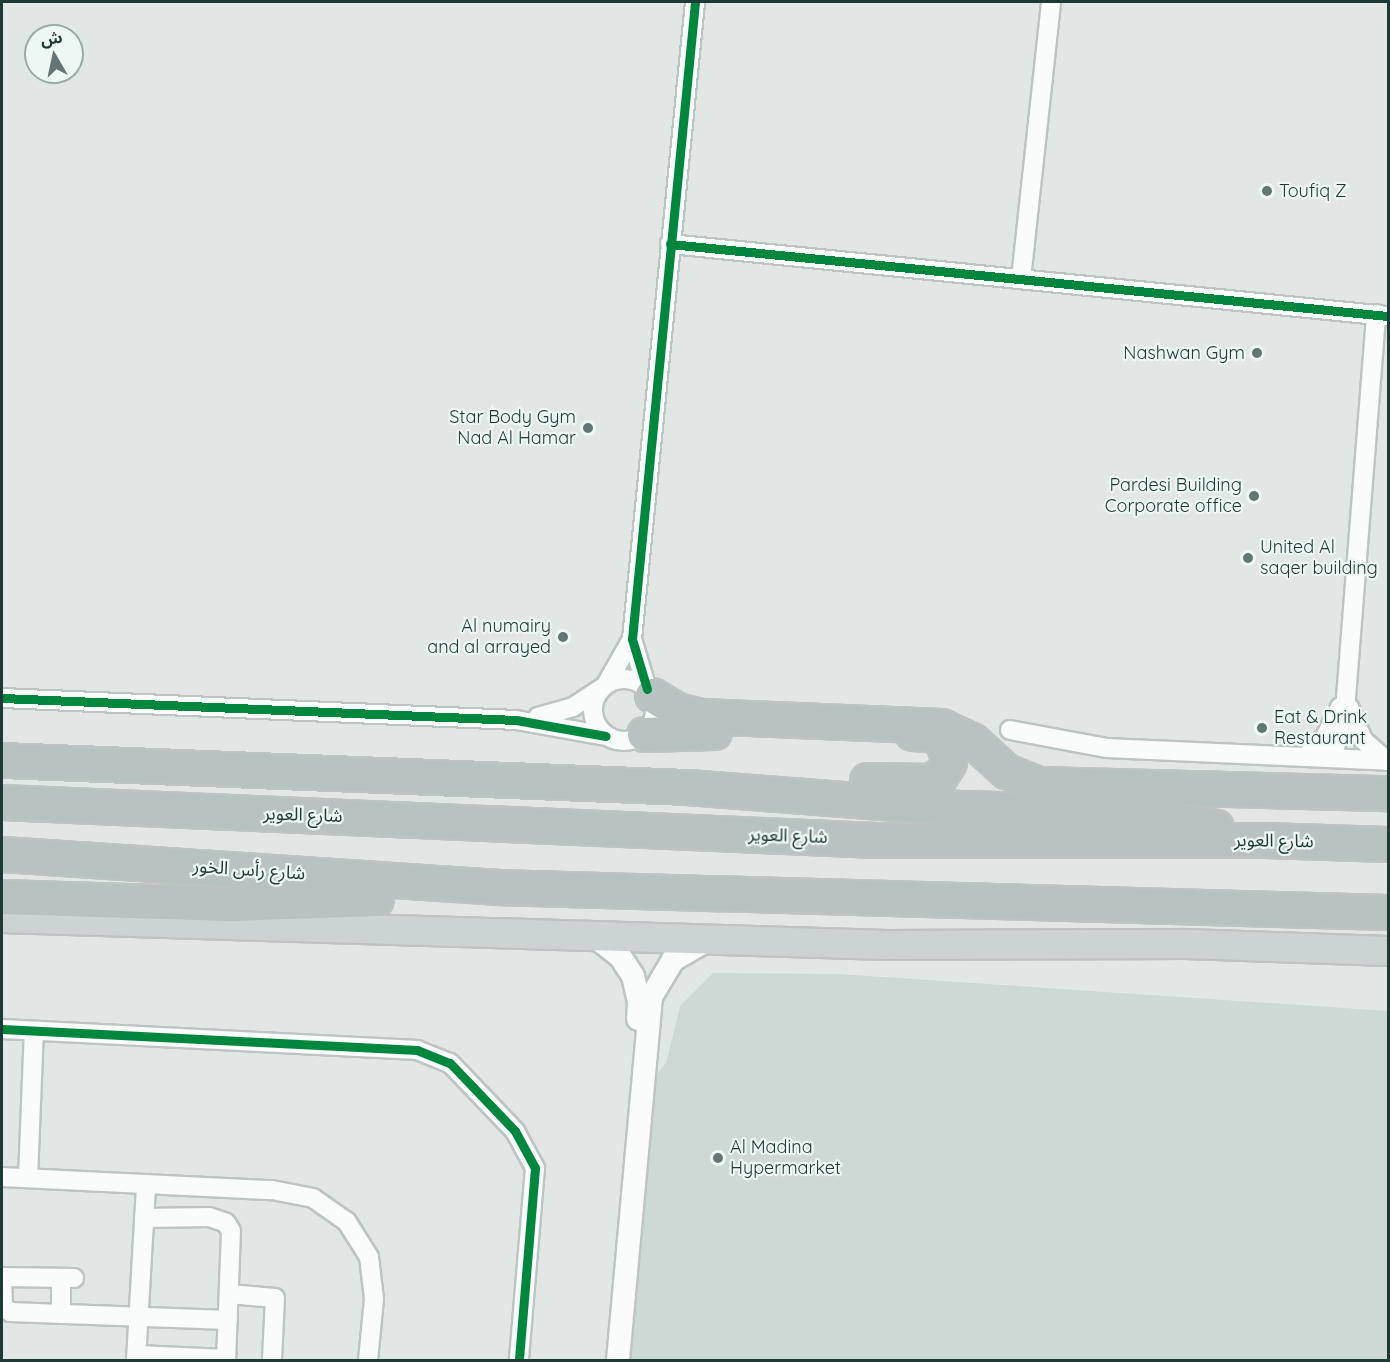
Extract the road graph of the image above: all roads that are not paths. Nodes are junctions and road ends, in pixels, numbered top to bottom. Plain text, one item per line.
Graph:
1 (695, 2) edge
2 (1051, 2) edge
3 (670, 244) junction
4 (1021, 279) junction
5 (1382, 315) edge
6 (632, 639) junction
7 (1345, 682) junction
8 (604, 686) junction
9 (650, 692) junction
10 (2, 698) edge
11 (516, 720) junction
12 (1010, 730) dead end
13 (644, 734) junction
14 (606, 735) junction
15 (2, 750) edge
16 (1305, 758) junction
17 (1330, 758) junction
18 (2, 760) edge
19 (59, 760) junction
20 (1388, 761) edge
21 (746, 792) junction
22 (1389, 793) edge
23 (2, 802) edge
24 (1265, 840) junction
25 (1389, 844) edge
26 (2, 854) edge
27 (496, 887) junction
28 (2, 897) edge
29 (1389, 912) edge
30 (2, 918) edge
31 (594, 936) junction
32 (708, 940) junction
33 (1389, 951) edge
34 (2, 1029) edge
35 (34, 1031) junction
36 (2, 1177) edge
37 (28, 1178) junction
38 (146, 1184) junction
39 (144, 1218) junction
40 (2, 1277) edge
41 (229, 1294) junction
42 (61, 1314) junction
43 (138, 1316) junction
44 (228, 1320) junction
45 (136, 1358) edge
46 (226, 1360) edge
47 (272, 1360) edge
48 (368, 1360) edge
49 (519, 1360) edge
50 (604, 1360) edge
51 (618, 1360) edge

1 - 3 street
2 - 4 street
3 - 4 street
3 - 6 street
4 - 5 street
5 - 7 street
6 - 8 street
6 - 9 street
7 - 16 street
7 - 17 street
7 - 20 street
8 - 9 street
8 - 11 street
8 - 14 street
9 - 13 street
9 - 22 highway
10 - 11 street
11 - 14 street
12 - 16 street
13 - 14 street
13 - 21 highway
15 - 19 highway
16 - 17 street
17 - 20 street
18 - 19 highway
19 - 21 highway
21 - 24 highway
23 - 24 highway, شارع العوير
24 - 25 highway, شارع العوير
26 - 27 highway, شارع رأس الخور
27 - 28 highway
27 - 29 highway
30 - 31 main road
31 - 32 main road
31 - 50 street
32 - 33 main road
32 - 51 street
34 - 35 street
35 - 37 street
35 - 49 street
36 - 37 street
37 - 38 street
38 - 39 street
38 - 48 street
39 - 41 street
39 - 43 street
40 - 42 street
40 - 42 street
41 - 44 street
41 - 47 street
42 - 43 street
43 - 44 street
43 - 45 street
44 - 46 street
45 - 46 street

